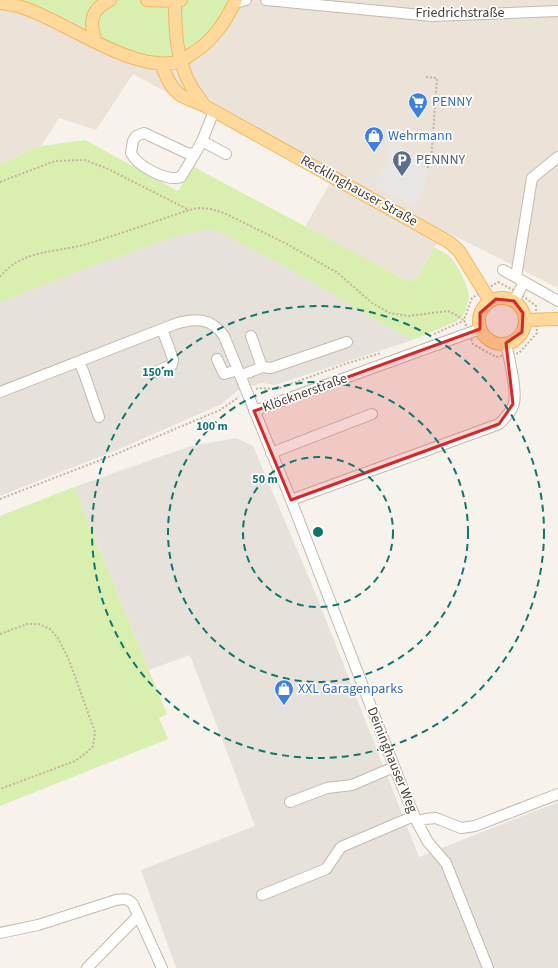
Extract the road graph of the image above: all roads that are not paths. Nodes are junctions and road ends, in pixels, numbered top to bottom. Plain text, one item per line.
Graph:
1 (110, 0) edge
2 (147, 0) edge
3 (266, 0) edge
4 (179, 1) edge
5 (239, 1) edge
6 (0, 3) edge
7 (558, 11) edge
8 (96, 42) junction
9 (180, 61) junction
10 (161, 64) junction
11 (210, 108) junction
12 (202, 141) junction
13 (196, 152) junction
14 (226, 154) dead end
15 (558, 157) edge
16 (503, 270) dead end
17 (520, 279) junction
18 (517, 297) junction
19 (490, 301) junction
20 (558, 301) edge
21 (558, 319) edge
22 (525, 320) junction
23 (162, 329) junction
24 (480, 329) junction
25 (251, 336) dead end
26 (347, 342) dead end
27 (506, 343) junction
28 (217, 359) dead end
29 (79, 362) junction
30 (262, 367) junction
31 (152, 373) dead end
32 (239, 373) junction
33 (0, 392) edge
34 (254, 411) junction
35 (372, 414) dead end
36 (99, 417) dead end
37 (271, 452) junction
38 (291, 500) junction
39 (394, 767) junction
40 (558, 794) edge
41 (290, 802) dead end
42 (416, 819) junction
43 (262, 895) dead end
44 (138, 916) junction
45 (0, 933) edge
46 (87, 968) edge
47 (162, 968) edge
48 (488, 968) edge

1 - 8 main road
2 - 4 main road, Recklinghauser Straße
3 - 7 street, Friedrichstraße
4 - 9 main road, Recklinghauser Straße
5 - 9 main road
6 - 8 main road
8 - 10 main road
9 - 10 main road
9 - 11 main road, Recklinghauser Straße
10 - 11 main road, Recklinghauser Straße
11 - 12 street
11 - 19 main road, Recklinghauser Straße
12 - 13 street
12 - 14 street
13 - 13 street
15 - 17 street
16 - 17 street
17 - 18 street
17 - 20 street
18 - 19 main road
18 - 22 main road
19 - 24 main road
21 - 22 main road
22 - 27 main road
23 - 29 street, Klöcknerstraße
23 - 31 street
23 - 32 street, Klöcknerstraße
24 - 27 main road
24 - 34 street, Klöcknerstraße
25 - 30 street
26 - 30 street
27 - 38 street
28 - 32 street
29 - 33 street, Klöcknerstraße
29 - 36 street
30 - 32 street
32 - 34 street, Klöcknerstraße
34 - 37 street, Deininghauser Weg
35 - 37 street
37 - 38 street, Deininghauser Weg
38 - 39 street, Deininghauser Weg
39 - 41 street
39 - 42 street, Deininghauser Weg
40 - 42 street
42 - 43 street
42 - 48 street, Deininghauser Weg
44 - 45 street
44 - 46 street
44 - 47 street

